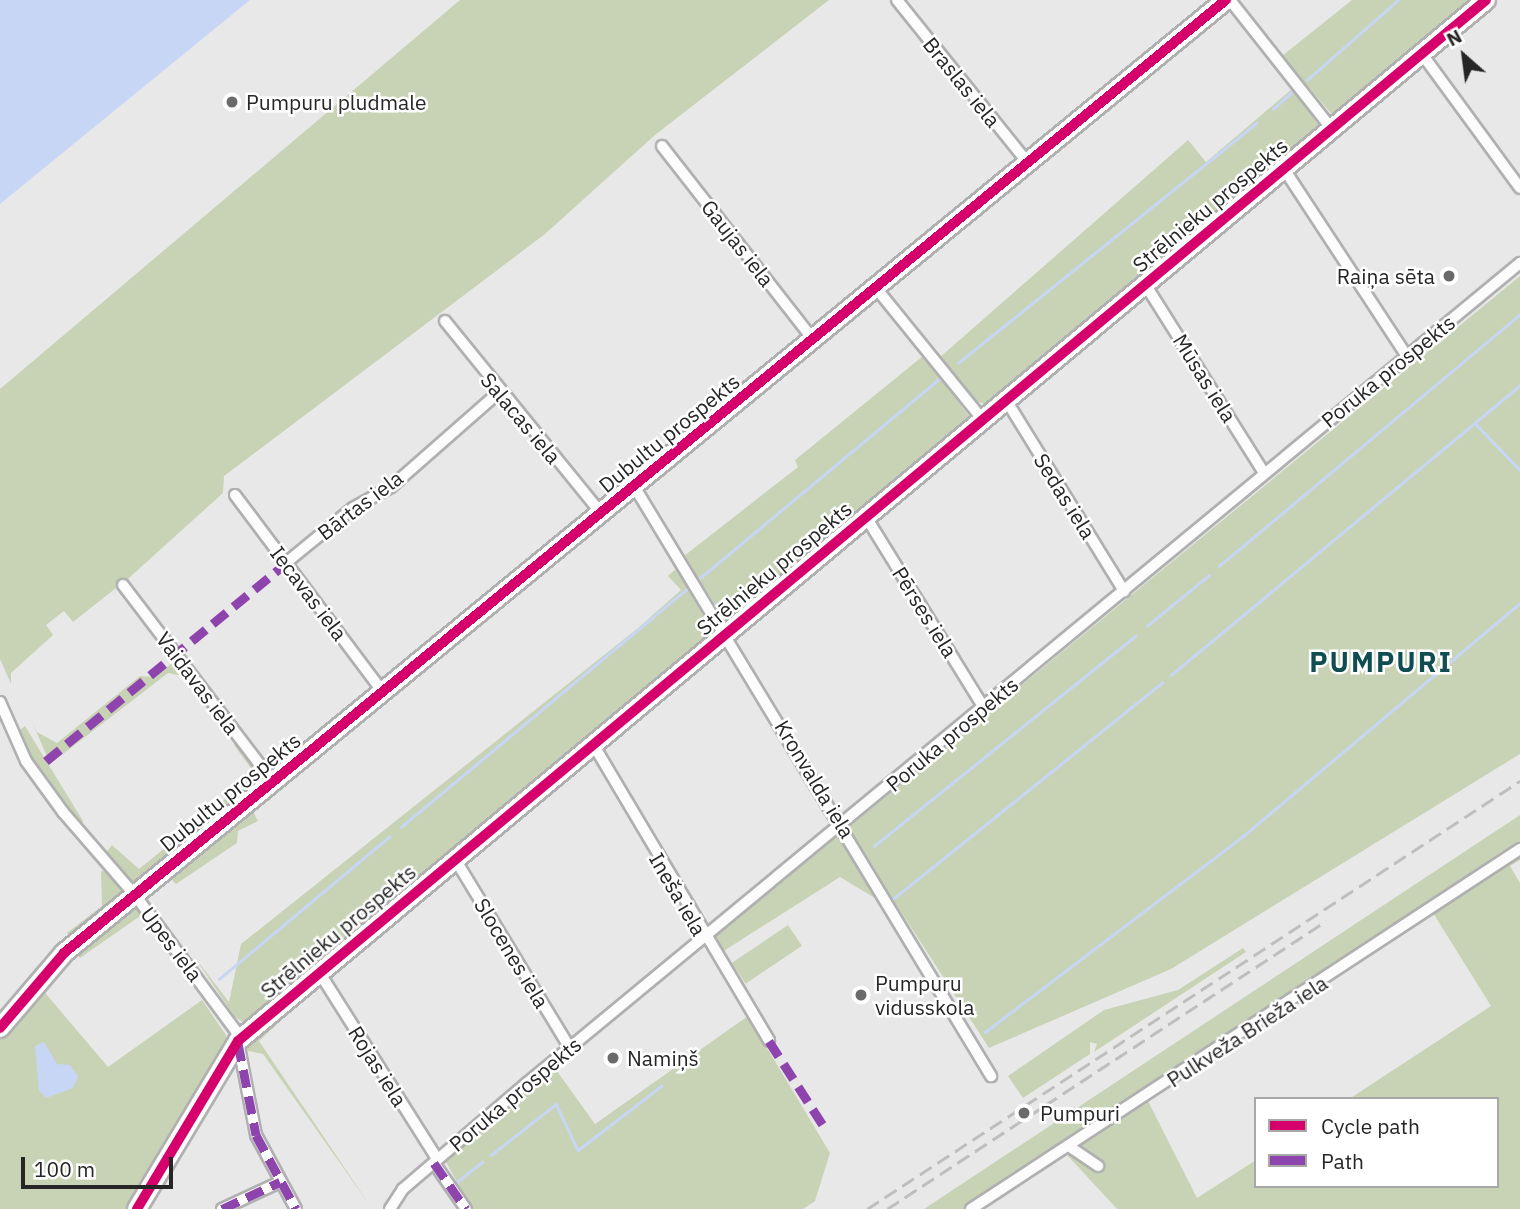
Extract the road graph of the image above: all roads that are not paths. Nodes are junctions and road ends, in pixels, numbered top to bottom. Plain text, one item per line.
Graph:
1 (897, 0) edge
2 (1228, 0) edge
3 (1486, 0) edge
4 (1422, 54) junction
5 (1332, 129) junction
6 (662, 146) dead end
7 (1028, 163) junction
8 (1284, 169) junction
9 (1520, 188) edge
10 (1520, 262) edge
11 (1145, 284) junction
12 (876, 288) junction
13 (445, 321) dead end
14 (813, 339) junction
15 (1407, 356) junction
16 (498, 393) junction
17 (1006, 400) junction
18 (982, 419) junction
19 (1265, 473) junction
20 (634, 486) junction
21 (235, 495) dead end
22 (601, 513) junction
23 (866, 517) junction
24 (287, 562) junction
25 (123, 584) dead end
26 (1124, 591) junction
27 (727, 632) junction
28 (383, 692) junction
29 (0, 702) edge
30 (984, 708) junction
31 (593, 744) junction
32 (273, 782) junction
33 (843, 825) junction
34 (1520, 849) edge
35 (455, 859) junction
36 (135, 895) junction
37 (703, 939) junction
38 (318, 972) junction
39 (0, 1028) edge
40 (238, 1041) junction
41 (769, 1041) dead end
42 (570, 1048) junction
43 (991, 1076) dead end
44 (1070, 1147) junction
45 (436, 1161) junction
46 (1097, 1166) dead end
47 (280, 1182) junction
48 (137, 1209) edge
49 (222, 1209) edge
50 (296, 1209) edge
51 (390, 1209) edge
52 (466, 1209) edge
53 (971, 1209) edge

1 - 7 street, Braslas iela
2 - 5 street
2 - 7 main road, Dubultu prospekts
3 - 4 main road, Strēlnieku prospekts
4 - 5 main road, Strēlnieku prospekts
4 - 9 street
5 - 8 main road, Strēlnieku prospekts
6 - 14 street, Gaujas iela
7 - 12 main road, Dubultu prospekts
8 - 11 main road, Strēlnieku prospekts
8 - 15 street
10 - 15 street, Poruka prospekts
11 - 17 main road, Strēlnieku prospekts
11 - 19 street, Mūsas iela
12 - 14 main road, Dubultu prospekts
12 - 18 street
13 - 16 street, Salacas iela
14 - 20 main road, Dubultu prospekts
15 - 19 street, Poruka prospekts
16 - 22 street, Salacas iela
16 - 24 street, Bārtas iela
17 - 18 main road, Strēlnieku prospekts
17 - 26 street, Sedas iela
18 - 23 main road, Strēlnieku prospekts
19 - 26 street, Poruka prospekts
20 - 22 main road, Dubultu prospekts
20 - 27 street, Kronvalda iela
21 - 24 street, Iecavas iela
22 - 28 main road, Dubultu prospekts
23 - 27 main road, Strēlnieku prospekts
23 - 30 street, Pērses iela
24 - 28 street, Iecavas iela
25 - 32 street, Vaidavas iela
26 - 30 street, Poruka prospekts
27 - 31 main road, Strēlnieku prospekts
27 - 33 street, Kronvalda iela
28 - 32 main road, Dubultu prospekts
29 - 36 street, Upes iela
30 - 33 street, Poruka prospekts
31 - 35 main road, Strēlnieku prospekts
31 - 37 street, Ineša iela
32 - 36 main road, Dubultu prospekts
33 - 37 street, Poruka prospekts
33 - 43 street, Kronvalda iela
34 - 44 street, Pulkveža Brieža iela
35 - 38 main road, Strēlnieku prospekts
35 - 42 street, Slocenes iela
36 - 39 main road, Dubultu prospekts
36 - 40 street, Upes iela
37 - 41 street, Ineša iela
37 - 42 street, Poruka prospekts
38 - 40 main road, Strēlnieku prospekts
38 - 45 street, Rojas iela
40 - 47 street, Upes iela
40 - 48 main road, Strēlnieku prospekts
42 - 45 street, Poruka prospekts
44 - 46 street
44 - 53 street, Pulkveža Brieža iela
45 - 51 street, Poruka prospekts
45 - 52 street, Rojas iela
47 - 49 street
47 - 50 street, Upes iela

